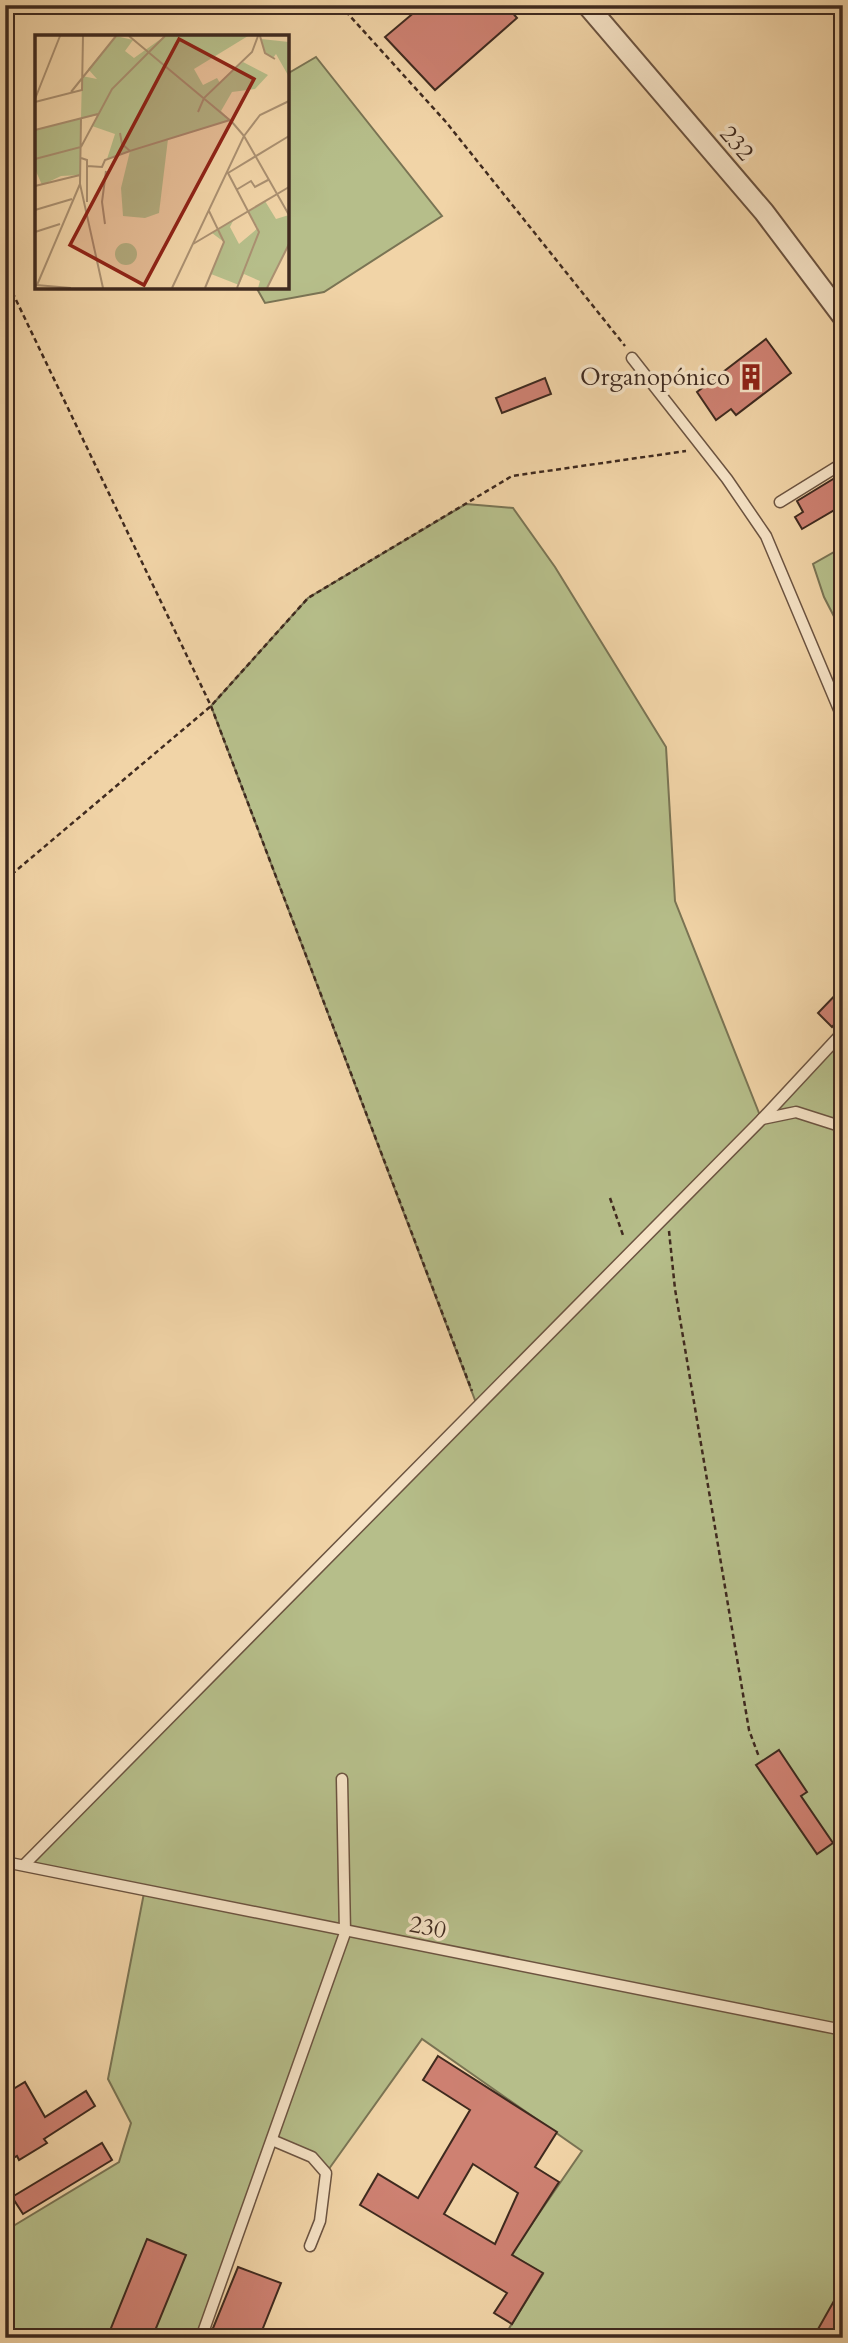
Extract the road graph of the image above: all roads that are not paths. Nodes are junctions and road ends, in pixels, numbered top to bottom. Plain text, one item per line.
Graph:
1 (587, 5) edge
2 (843, 317) edge
3 (632, 358) road end
4 (843, 463) edge
5 (780, 502) dead end
6 (843, 719) edge
7 (843, 1032) edge
8 (762, 1119) junction
9 (843, 1127) edge
10 (342, 1779) dead end
11 (5, 1863) edge
12 (24, 1865) junction
13 (345, 1933) junction
14 (843, 2030) edge
15 (272, 2140) junction
16 (310, 2246) dead end
17 (201, 2338) edge

1 - 2 street, 232
3 - 6 lane
4 - 5 lane
7 - 8 lane
8 - 9 lane
8 - 12 lane
10 - 13 lane
11 - 12 lane, 230
12 - 13 lane, 230
13 - 14 lane, 230
13 - 15 lane
15 - 16 lane
15 - 17 lane

